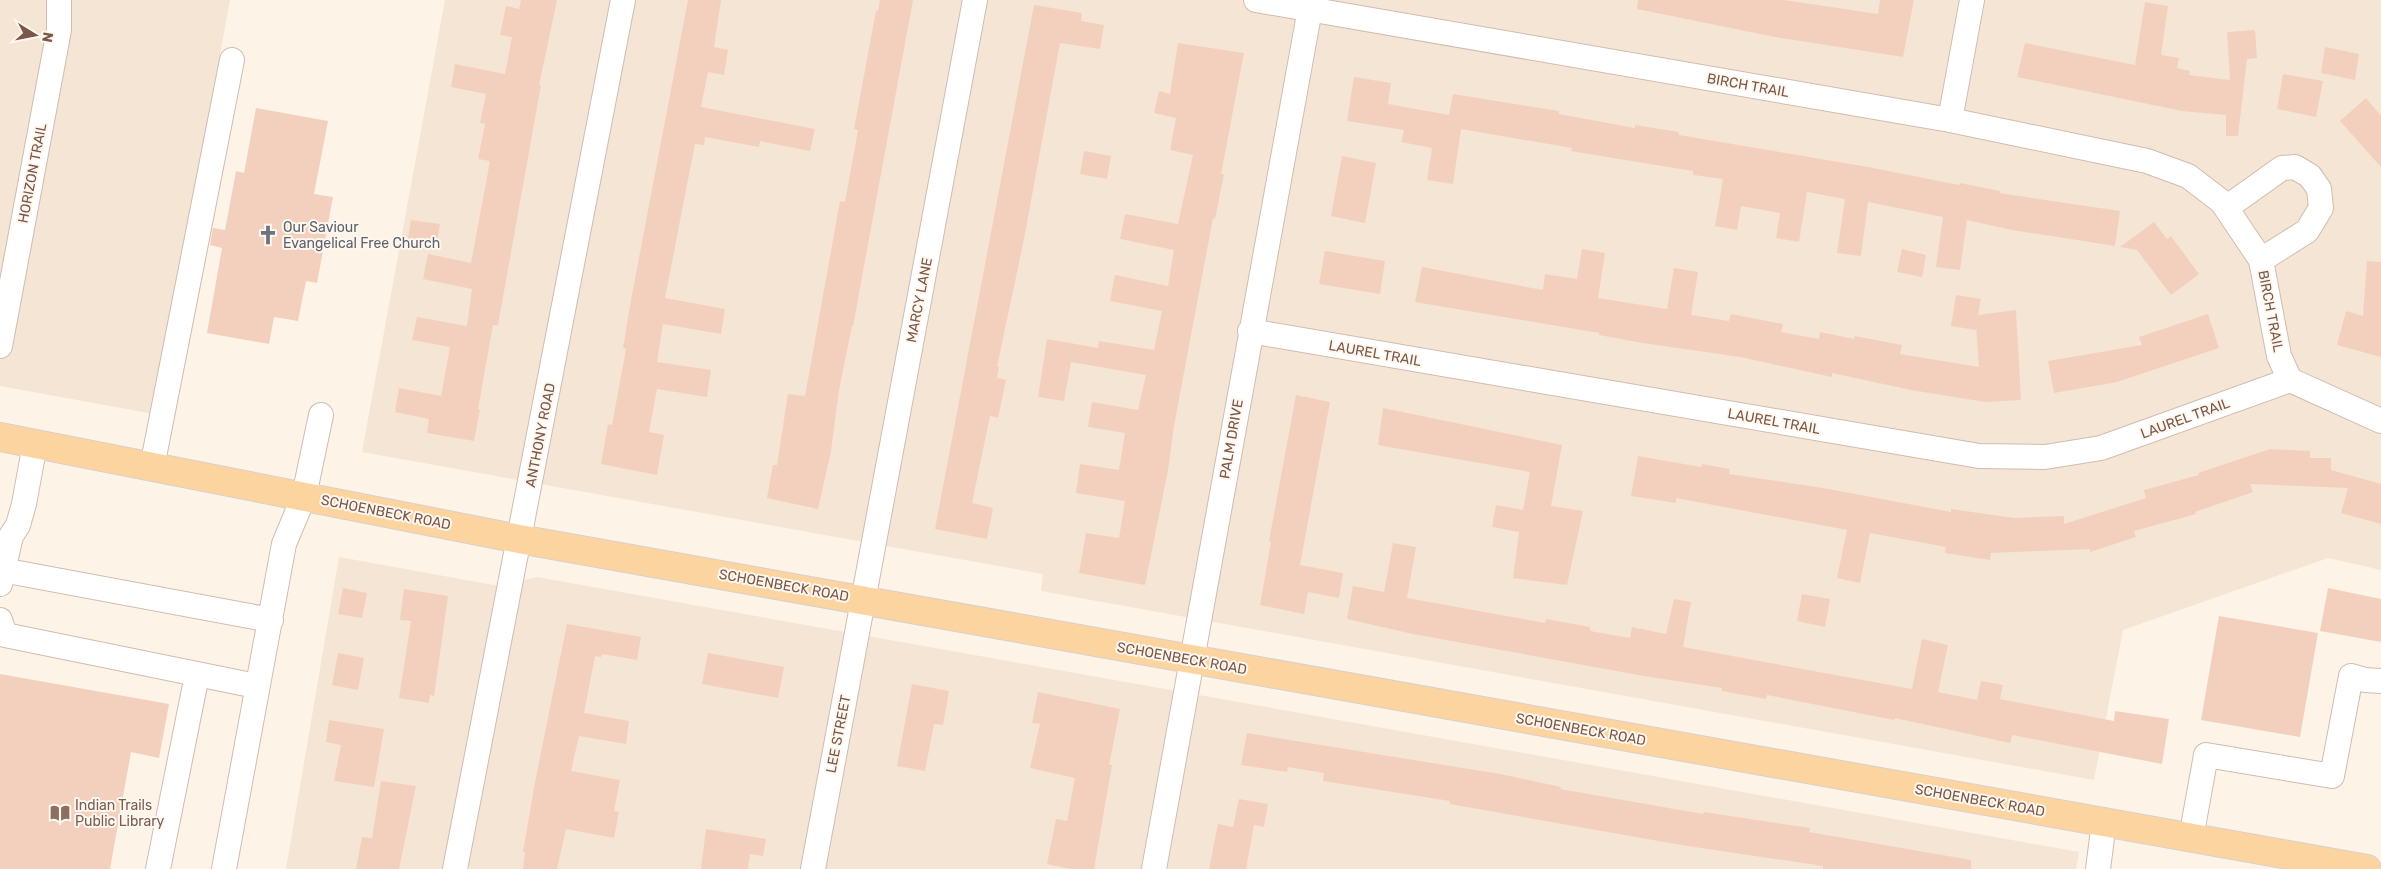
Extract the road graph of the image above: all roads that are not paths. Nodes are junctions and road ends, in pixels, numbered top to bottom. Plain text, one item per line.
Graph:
1 (59, 0) edge
2 (623, 0) edge
3 (975, 0) edge
4 (1256, 0) edge
5 (1972, 0) edge
6 (1310, 9) junction
7 (232, 60) dead end
8 (1950, 120) junction
9 (2226, 208) junction
10 (2260, 260) junction
11 (1250, 331) junction
12 (0, 346) edge
13 (2290, 380) junction
14 (321, 416) dead end
15 (2381, 420) edge
16 (0, 437) edge
17 (35, 444) junction
18 (152, 467) junction
19 (304, 496) junction
20 (519, 539) junction
21 (1, 578) edge
22 (863, 599) junction
23 (0, 620) edge
24 (271, 620) junction
25 (1192, 660) junction
26 (197, 675) junction
27 (2381, 681) edge
28 (256, 686) junction
29 (2104, 822) junction
30 (2191, 838) junction
31 (158, 869) edge
32 (224, 869) edge
33 (455, 869) edge
34 (813, 869) edge
35 (1154, 869) edge
36 (2098, 869) edge
37 (2367, 869) edge

1 - 12 street, HORIZON TRAIL
2 - 20 street, ANTHONY ROAD
3 - 22 street, MARCY LANE
4 - 6 street, BIRCH TRAIL
5 - 8 street
6 - 8 street, BIRCH TRAIL
6 - 11 street, PALM DRIVE
7 - 18 street
8 - 9 street, BIRCH TRAIL
9 - 10 street, BIRCH TRAIL
9 - 10 street, BIRCH TRAIL
10 - 13 street, BIRCH TRAIL
11 - 13 street, LAUREL TRAIL
11 - 25 street, PALM DRIVE
13 - 15 street
14 - 19 street
16 - 17 main road, SCHOENBECK ROAD
17 - 18 main road, SCHOENBECK ROAD
17 - 21 street
18 - 19 main road, SCHOENBECK ROAD
19 - 20 main road, SCHOENBECK ROAD
19 - 24 street
20 - 22 main road, SCHOENBECK ROAD
20 - 33 street, ANTHONY ROAD
21 - 24 street
22 - 25 main road, SCHOENBECK ROAD
22 - 34 street, LEE STREET
23 - 26 street
24 - 28 street
25 - 29 main road, SCHOENBECK ROAD
25 - 35 street, PALM DRIVE
26 - 28 street
26 - 31 street
27 - 30 street
28 - 32 street
29 - 30 main road, SCHOENBECK ROAD
29 - 36 street
30 - 37 main road, SCHOENBECK ROAD

